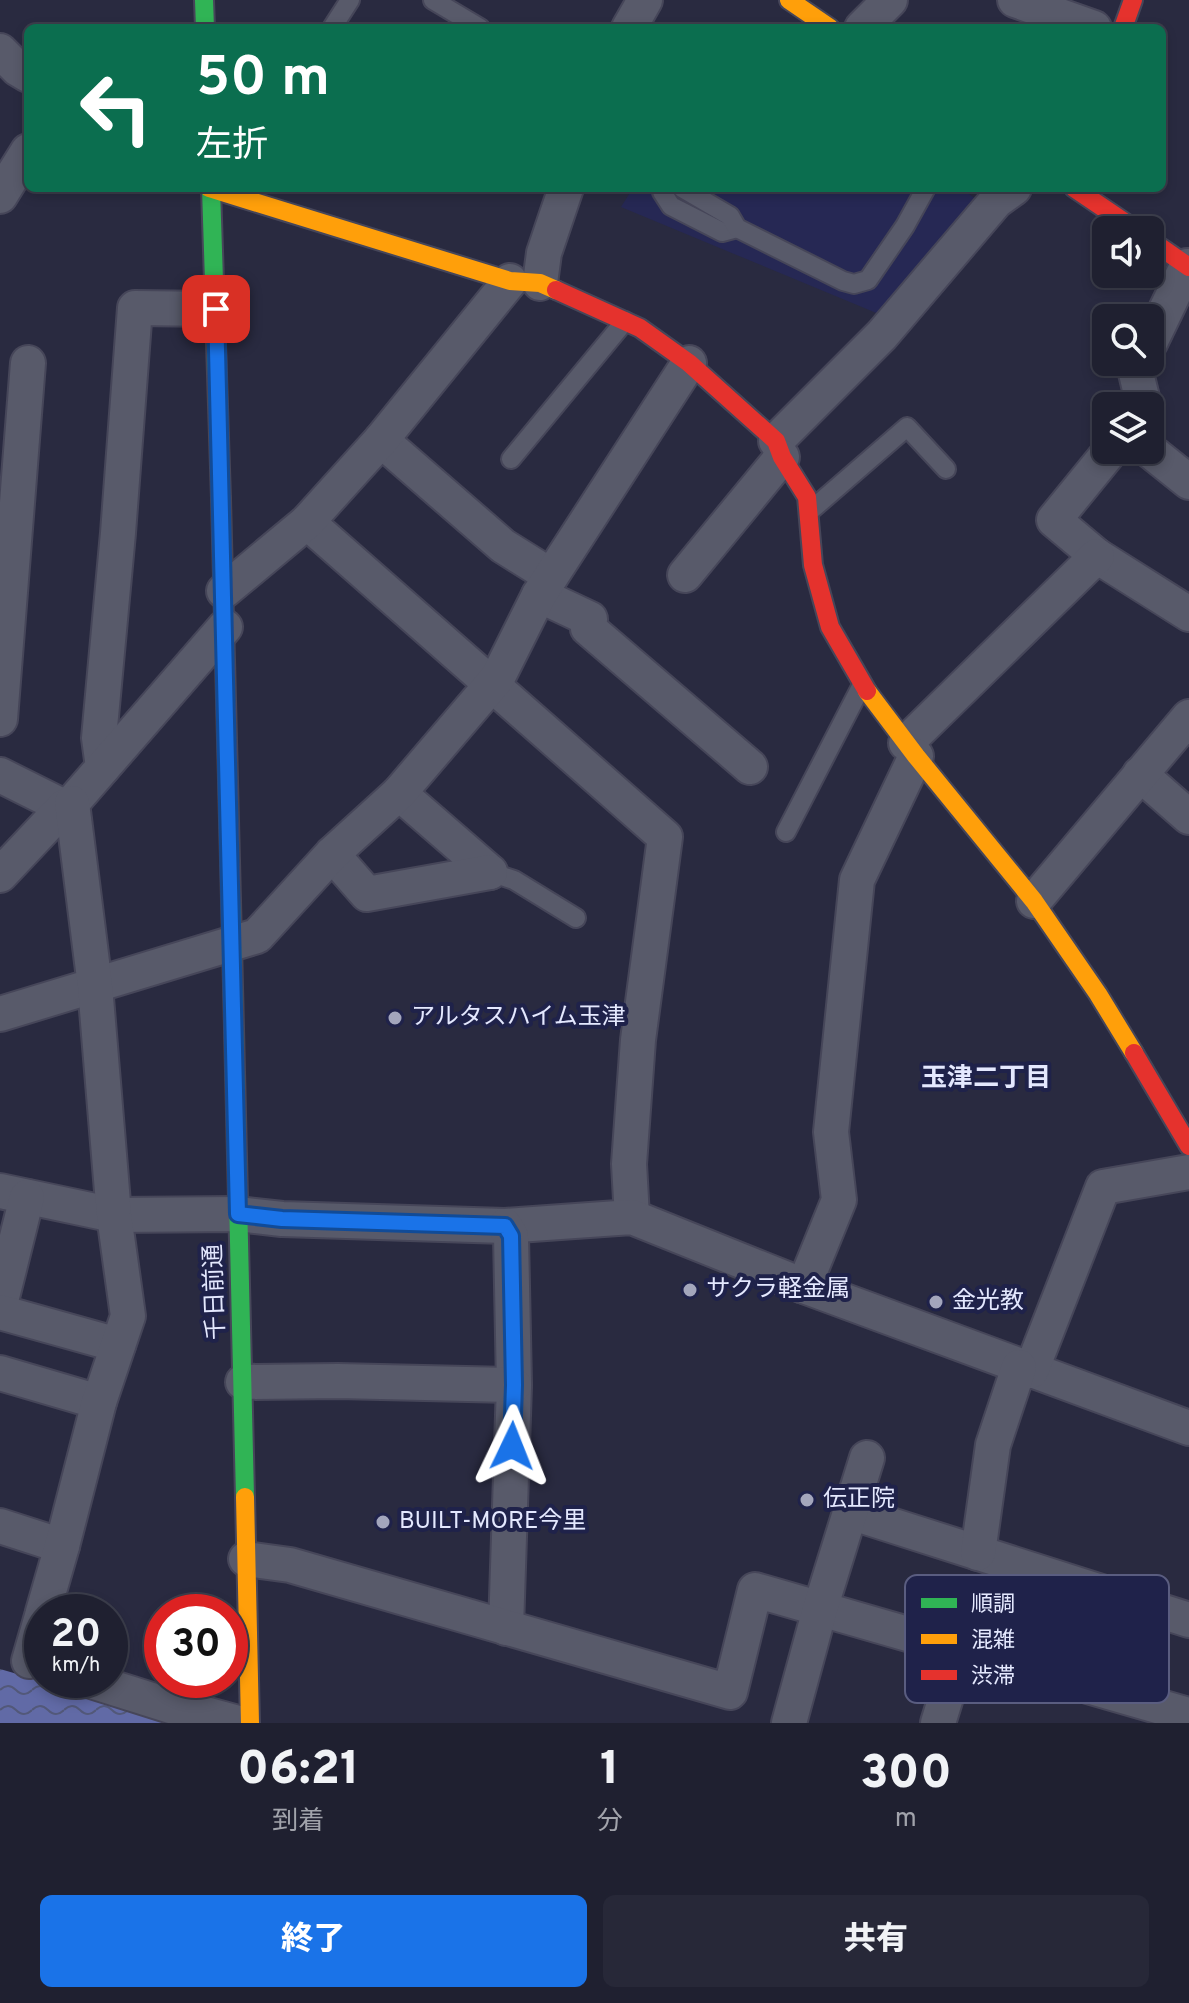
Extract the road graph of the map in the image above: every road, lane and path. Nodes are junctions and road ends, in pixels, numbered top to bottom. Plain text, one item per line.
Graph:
1 (204, 0) edge
2 (350, 0) edge
3 (433, 0) edge
4 (645, 0) edge
5 (789, 0) edge
6 (890, 0) edge
7 (1015, 0) edge
8 (1133, 0) edge
9 (205, 24) edge
10 (335, 24) edge
11 (473, 24) edge
12 (631, 24) edge
13 (824, 24) edge
14 (866, 24) edge
15 (1083, 24) edge
16 (1124, 24) edge
17 (24, 157) edge
18 (210, 192) edge
19 (223, 192) edge
20 (565, 192) edge
21 (662, 192) edge
22 (689, 192) edge
23 (924, 192) edge
24 (1008, 192) edge
25 (1080, 192) edge
26 (0, 196) edge
27 (1115, 216) edge
28 (737, 228) junction
29 (1164, 250) edge
30 (1188, 266) edge
31 (525, 282) junction
32 (216, 309) junction
33 (1164, 315) edge
34 (625, 321) junction
35 (28, 363) dead end
36 (689, 363) junction
37 (381, 440) junction
38 (779, 449) junction
39 (511, 459) dead end
40 (1164, 462) edge
41 (1100, 464) edge
42 (946, 469) dead end
43 (1189, 482) edge
44 (9, 503) edge
45 (808, 513) junction
46 (307, 522) junction
47 (1097, 556) junction
48 (685, 575) dead end
49 (545, 586) junction
50 (224, 591) junction
51 (1189, 614) edge
52 (225, 627) junction
53 (492, 684) junction
54 (862, 684) junction
55 (1189, 717) edge
56 (0, 719) edge
57 (911, 750) junction
58 (103, 767) junction
59 (750, 767) dead end
60 (1140, 774) junction
61 (0, 775) edge
62 (399, 793) junction
63 (68, 805) junction
64 (1189, 817) edge
65 (786, 832) dead end
66 (332, 854) junction
67 (490, 872) junction
68 (0, 875) edge
69 (1034, 901) junction
70 (576, 918) dead end
71 (232, 945) junction
72 (95, 986) junction
73 (0, 1014) edge
74 (1189, 1146) edge
75 (1189, 1172) edge
76 (14, 1194) edge
77 (238, 1214) junction
78 (114, 1215) junction
79 (632, 1217) junction
80 (505, 1226) junction
81 (804, 1286) junction
82 (0, 1305) edge
83 (0, 1312) edge
84 (118, 1345) junction
85 (1025, 1369) junction
86 (0, 1373) edge
87 (243, 1382) junction
88 (514, 1385) junction
89 (99, 1402) junction
90 (1189, 1428) edge
91 (867, 1458) dead end
92 (850, 1512) junction
93 (0, 1526) edge
94 (62, 1546) junction
95 (978, 1553) junction
96 (246, 1559) junction
97 (1047, 1575) edge
98 (48, 1594) edge
99 (820, 1609) junction
100 (1169, 1614) edge
101 (1189, 1620) edge
102 (506, 1628) junction
103 (905, 1633) edge
104 (128, 1693) edge
105 (944, 1703) edge
106 (1144, 1703) edge
107 (1185, 1715) edge
108 (238, 1723) edge
109 (250, 1723) edge
110 (789, 1723) edge
111 (938, 1723) edge

1 - 9 main road
2 - 10 lane
3 - 11 lane
4 - 12 street
5 - 13 main road
6 - 14 street
7 - 15 street
8 - 16 main road
17 - 26 street
18 - 32 main road, 千日前通
19 - 31 main road
20 - 31 street
21 - 28 lane
22 - 28 lane
23 - 28 lane
24 - 38 street
25 - 27 main road
29 - 30 main road
30 - 33 street
31 - 34 main road
31 - 37 street
32 - 50 main road, 千日前通
32 - 58 street
34 - 36 main road
34 - 39 lane
35 - 44 street
36 - 38 main road
36 - 49 street
37 - 46 street
37 - 49 street
38 - 45 main road
38 - 48 street
40 - 43 street
41 - 47 street
42 - 45 lane
44 - 56 street
45 - 54 main road
46 - 50 street
46 - 53 street
47 - 51 street
47 - 57 street
49 - 53 street
49 - 59 street
50 - 52 main road, 千日前通
52 - 58 street
52 - 71 main road, 千日前通
53 - 62 street
53 - 79 street
54 - 57 main road
54 - 65 lane
55 - 60 street
57 - 69 main road
57 - 81 street
58 - 63 street
60 - 64 street
60 - 69 street
61 - 63 street
62 - 66 street
62 - 67 street
63 - 68 street
63 - 72 street
66 - 67 street
66 - 71 street
67 - 70 lane
69 - 74 main road
71 - 72 street
71 - 77 main road, 千日前通
72 - 73 street
72 - 78 street
75 - 85 street
76 - 78 street
76 - 82 street
77 - 78 street
77 - 80 street
77 - 87 main road, 千日前通
78 - 84 street
79 - 80 street
79 - 81 street
80 - 88 street
81 - 85 street
83 - 84 street
84 - 89 street
85 - 90 street
85 - 95 street
86 - 89 street
87 - 88 street
87 - 96 main road, 千日前通
88 - 102 street
89 - 94 street
91 - 92 street
92 - 95 street
92 - 99 street
93 - 94 street
94 - 98 street
95 - 97 street
96 - 102 street
96 - 109 main road, 千日前通
99 - 102 street
99 - 103 street
99 - 110 street
100 - 101 street
104 - 108 street
105 - 111 street
106 - 107 street

